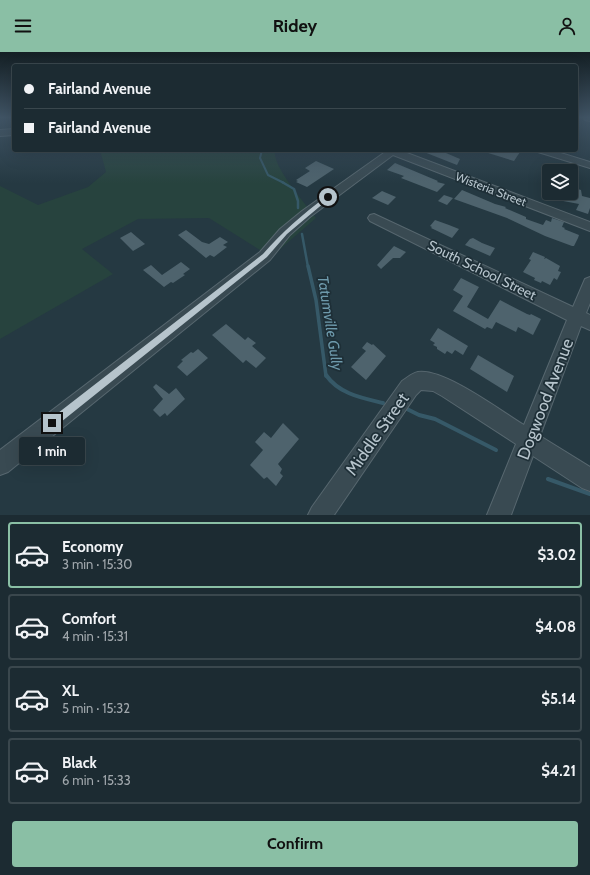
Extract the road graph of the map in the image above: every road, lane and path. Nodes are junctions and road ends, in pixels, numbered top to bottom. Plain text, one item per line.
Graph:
1 (392, 152) edge
2 (396, 152) edge
3 (548, 152) edge
4 (590, 165) edge
5 (374, 218) dead end
6 (590, 227) edge
7 (590, 283) edge
8 (583, 320) edge
9 (529, 441) junction
10 (0, 464) edge
11 (590, 480) edge
12 (320, 515) edge
13 (499, 515) edge

1 - 10 street
2 - 6 street, Wisteria Street
3 - 4 street
5 - 8 street, South School Street
7 - 8 street, Dogwood Avenue
8 - 9 street, Dogwood Avenue
9 - 11 street, Middle Street
9 - 12 street, Middle Street
9 - 13 street, Dogwood Avenue

